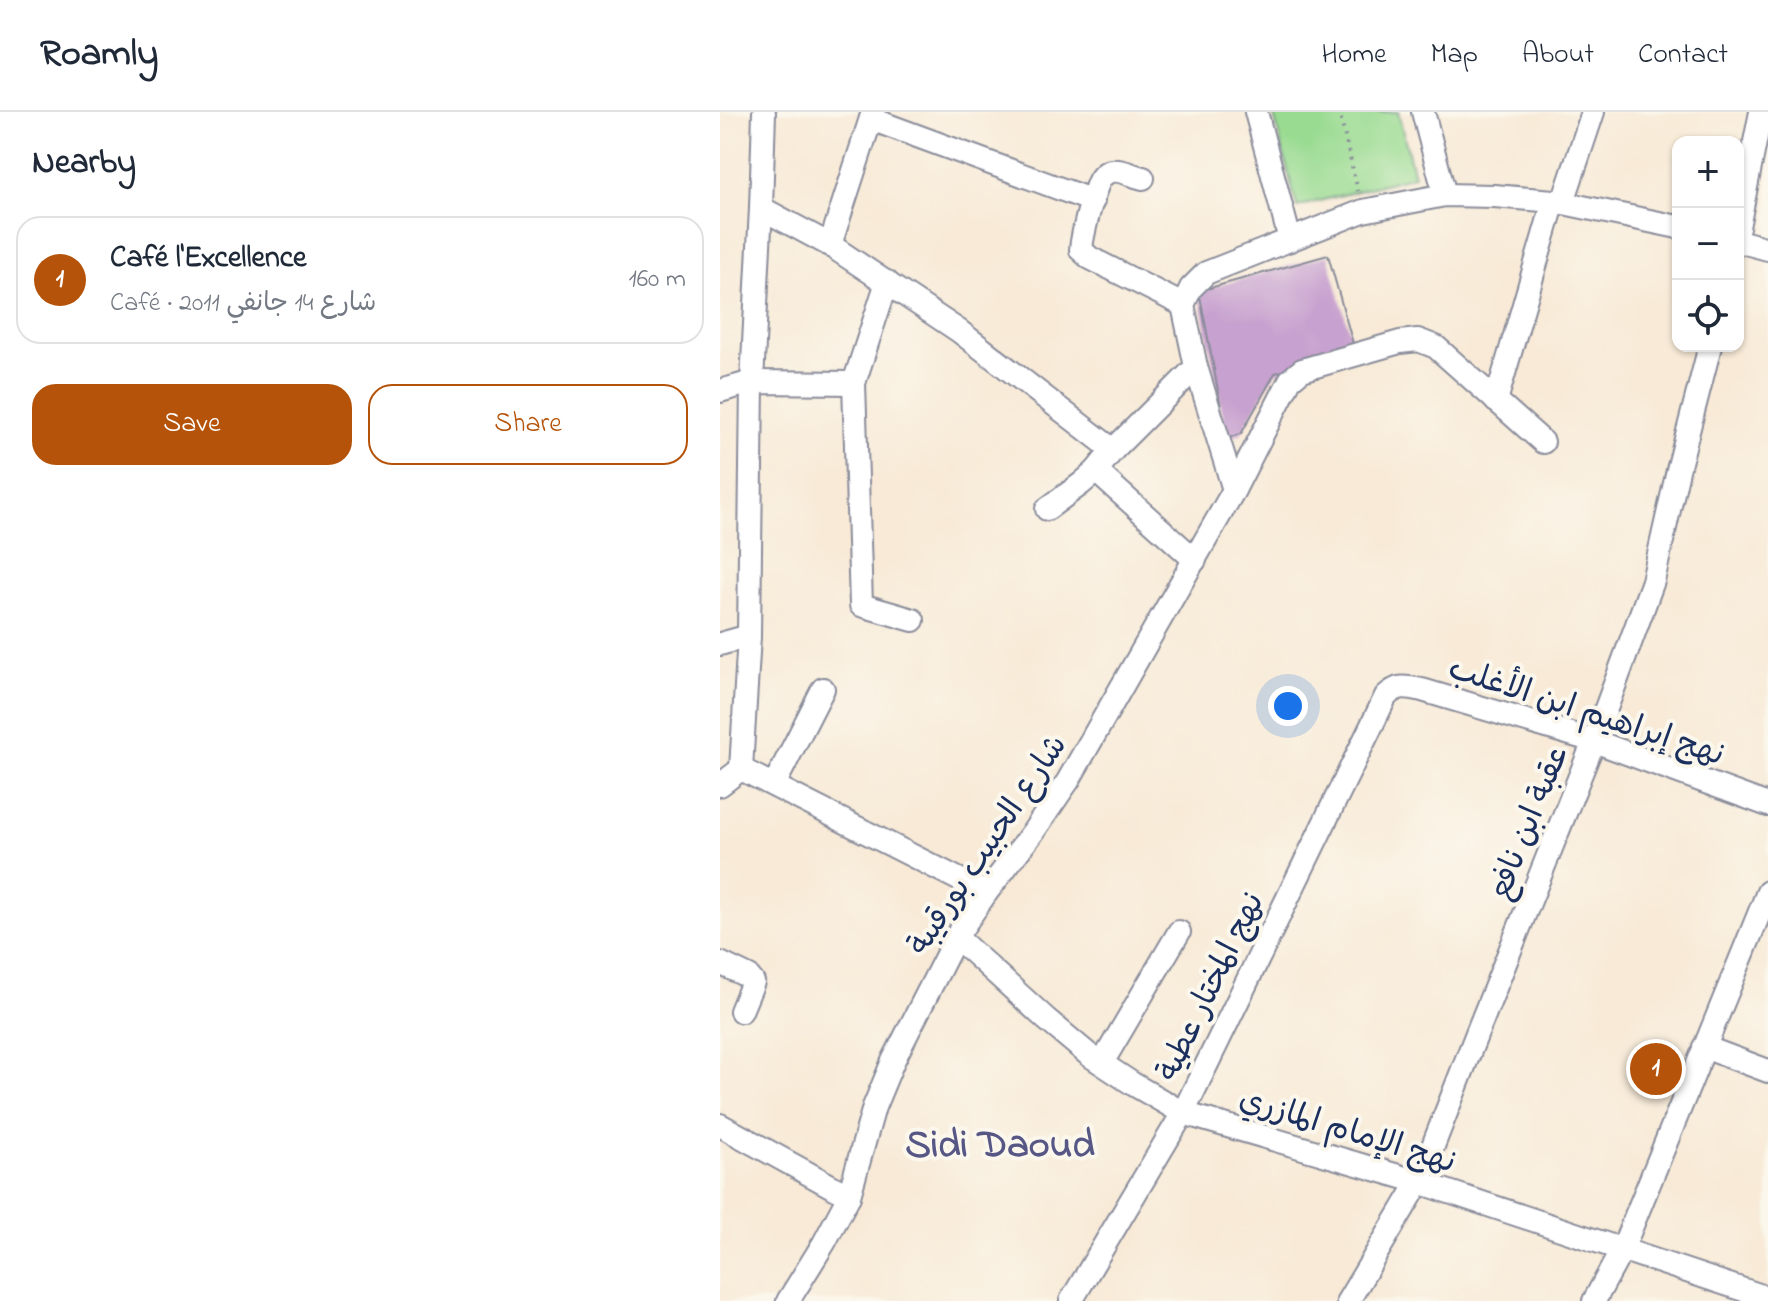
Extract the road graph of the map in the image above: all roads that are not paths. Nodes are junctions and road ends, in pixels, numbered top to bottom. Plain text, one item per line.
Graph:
1 (764, 112) edge
2 (1256, 112) edge
3 (1423, 112) edge
4 (1593, 112) edge
5 (1761, 112) edge
6 (872, 116) edge
7 (1143, 178) dead end
8 (1445, 195) junction
9 (1093, 201) junction
10 (1559, 202) junction
11 (761, 208) junction
12 (1742, 208) edge
13 (1672, 226) edge
14 (1290, 240) junction
15 (1744, 243) edge
16 (830, 245) junction
17 (1768, 249) edge
18 (887, 282) junction
19 (1183, 305) junction
20 (1708, 352) edge
21 (1196, 367) junction
22 (752, 382) junction
23 (854, 383) junction
24 (720, 391) edge
25 (1496, 401) junction
26 (1543, 442) dead end
27 (1113, 450) junction
28 (1096, 471) junction
29 (1234, 490) junction
30 (1047, 509) dead end
31 (1195, 560) junction
32 (913, 620) dead end
33 (749, 636) junction
34 (720, 644) edge
35 (823, 689) dead end
36 (1386, 696) joint
37 (1594, 741) junction
38 (741, 769) junction
39 (720, 785) edge
40 (774, 785) junction
41 (1768, 805) edge
42 (1768, 892) edge
43 (986, 893) junction
44 (1179, 932) dead end
45 (1760, 936) edge
46 (956, 937) junction
47 (720, 963) edge
48 (741, 1011) dead end
49 (1704, 1047) junction
50 (1102, 1063) junction
51 (1768, 1071) edge
52 (1183, 1113) junction
53 (720, 1125) edge
54 (1419, 1182) junction
55 (849, 1196) junction
56 (1622, 1250) junction
57 (1073, 1298) edge
58 (1767, 1299) edge
59 (788, 1301) edge
60 (1348, 1301) edge
61 (1594, 1301) edge

1 - 11 street
2 - 14 street
3 - 8 street
4 - 10 street
5 - 12 street
6 - 9 street
6 - 16 street
7 - 9 street
8 - 10 street
8 - 14 street
9 - 19 street
10 - 13 street
10 - 25 street
11 - 16 street
11 - 22 street
14 - 19 street
15 - 17 street
16 - 18 street
18 - 23 street
18 - 27 street
19 - 21 street
20 - 37 street, عقبة ابن نافع
21 - 27 street
21 - 29 street
22 - 23 street
22 - 24 street
22 - 33 street
23 - 32 street
25 - 26 street
25 - 29 street, شارع الحبيب بورقيبة
27 - 28 street
28 - 30 street
28 - 31 street
29 - 31 street, شارع الحبيب بورقيبة
31 - 43 street, شارع الحبيب بورقيبة
33 - 34 street
33 - 38 street
35 - 40 street
36 - 37 street, نهج إبراهيم ابن الأغلب
36 - 52 street, نهج المختار عطية
37 - 41 street, نهج إبراهيم ابن الأغلب
37 - 54 street, عقبة ابن نافع
38 - 39 street
38 - 40 street
40 - 43 street
42 - 45 street
43 - 46 street, شارع الحبيب بورقيبة
44 - 50 street
45 - 49 street
46 - 50 street, نهج الإمام المازري
46 - 55 street, شارع الحبيب بورقيبة
47 - 48 street
49 - 51 street
49 - 56 street
50 - 52 street, نهج الإمام المازري
52 - 54 street, نهج الإمام المازري
52 - 57 street, نهج المختار عطية
53 - 55 street
54 - 56 street, نهج الإمام المازري
54 - 60 street, عقبة ابن نافع
55 - 59 street, شارع الحبيب بورقيبة
56 - 58 street, نهج الإمام المازري
56 - 61 street

